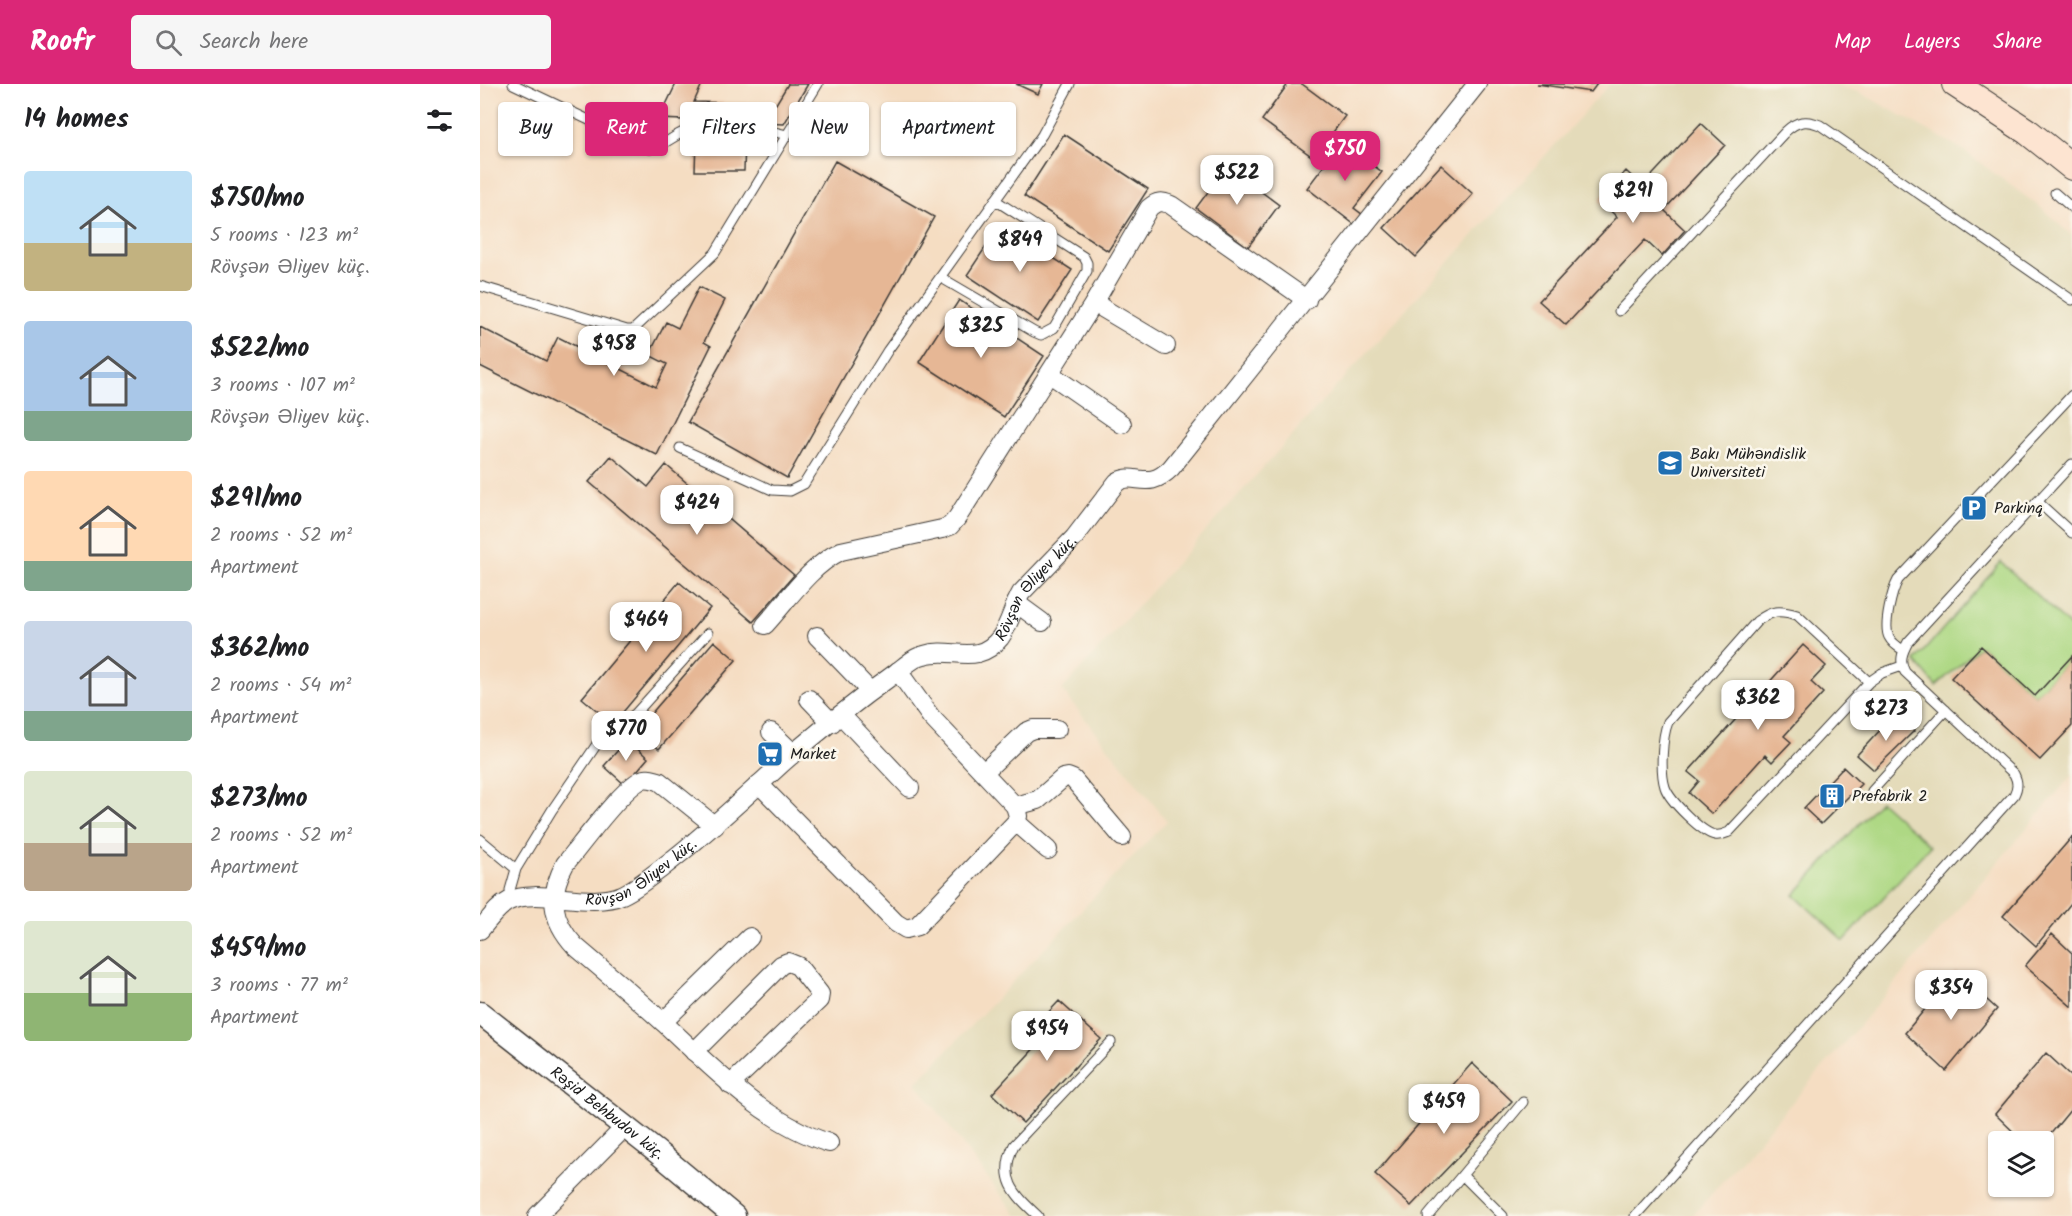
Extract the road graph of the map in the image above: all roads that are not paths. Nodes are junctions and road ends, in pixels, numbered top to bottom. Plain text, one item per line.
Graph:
1 (513, 84) edge
2 (818, 84) edge
3 (1070, 84) edge
4 (1477, 84) edge
5 (1955, 84) edge
6 (787, 135) junction
7 (2072, 167) edge
8 (2055, 193) dead end
9 (995, 200) junction
10 (2072, 208) edge
11 (940, 277) junction
12 (480, 286) edge
13 (1307, 300) junction
14 (2072, 300) edge
15 (1094, 303) junction
16 (1620, 311) dead end
17 (1166, 346) dead end
18 (1050, 374) junction
19 (2072, 395) edge
20 (1122, 424) dead end
21 (680, 448) dead end
22 (2072, 464) edge
23 (2038, 501) junction
24 (2072, 533) edge
25 (1016, 603) junction
26 (1042, 622) dead end
27 (765, 625) dead end
28 (708, 633) dead end
29 (816, 636) dead end
30 (1903, 650) junction
31 (1902, 666) junction
32 (898, 671) junction
33 (1869, 681) junction
34 (870, 691) junction
35 (809, 699) dead end
36 (1946, 710) junction
37 (837, 719) junction
38 (1057, 729) dead end
39 (771, 732) dead end
40 (794, 754) junction
41 (984, 772) junction
42 (759, 784) junction
43 (910, 788) dead end
44 (1872, 791) dead end
45 (1015, 814) junction
46 (715, 826) junction
47 (1122, 837) dead end
48 (480, 839) edge
49 (1048, 850) dead end
50 (516, 869) junction
51 (552, 897) junction
52 (511, 900) junction
53 (480, 930) edge
54 (750, 937) dead end
55 (480, 1013) edge
56 (663, 1022) junction
57 (1111, 1042) dead end
58 (694, 1052) junction
59 (730, 1085) junction
60 (1523, 1102) dead end
61 (625, 1127) junction
62 (829, 1143) dead end
63 (1462, 1174) junction
64 (537, 1216) edge
65 (734, 1216) edge
66 (1038, 1216) edge
67 (1428, 1216) edge
68 (1503, 1216) edge
69 (1635, 1216) edge

1 - 6 lane
2 - 6 lane
3 - 9 lane
4 - 13 street, Rövşən Əliyev küç.
5 - 7 main road
6 - 12 lane
8 - 10 lane
9 - 11 lane
9 - 11 lane
11 - 21 lane
13 - 15 street
13 - 25 street, Rövşən Əliyev küç.
14 - 16 lane
15 - 17 street
15 - 18 street
18 - 20 street
18 - 27 street
19 - 30 lane
22 - 23 lane
23 - 24 lane
23 - 30 lane
25 - 26 street
25 - 32 street, Rövşən Əliyev küç.
28 - 50 lane
29 - 34 street
30 - 31 lane
31 - 33 lane
31 - 36 lane
32 - 34 street, Rövşən Əliyev küç.
32 - 41 street
33 - 33 lane
34 - 37 street, Rövşən Əliyev küç.
35 - 37 street
36 - 44 lane
36 - 69 lane
37 - 40 street, Rövşən Əliyev küç.
37 - 43 street
38 - 41 street
39 - 40 street
40 - 42 street, Rövşən Əliyev küç.
41 - 45 street
42 - 45 street
42 - 46 street, Rövşən Əliyev küç.
45 - 47 street
45 - 49 street
46 - 51 street, Rövşən Əliyev küç.
46 - 51 street
48 - 50 lane
50 - 52 lane
51 - 52 street, Rövşən Əliyev küç.
51 - 56 street
52 - 53 street
54 - 56 street
55 - 61 street, Rəşid Behbudov küç.
56 - 58 street
57 - 66 lane
58 - 59 street
58 - 59 street
59 - 62 street
60 - 63 lane
61 - 64 street
61 - 65 street, Rəşid Behbudov küç.
63 - 67 lane
63 - 68 lane

